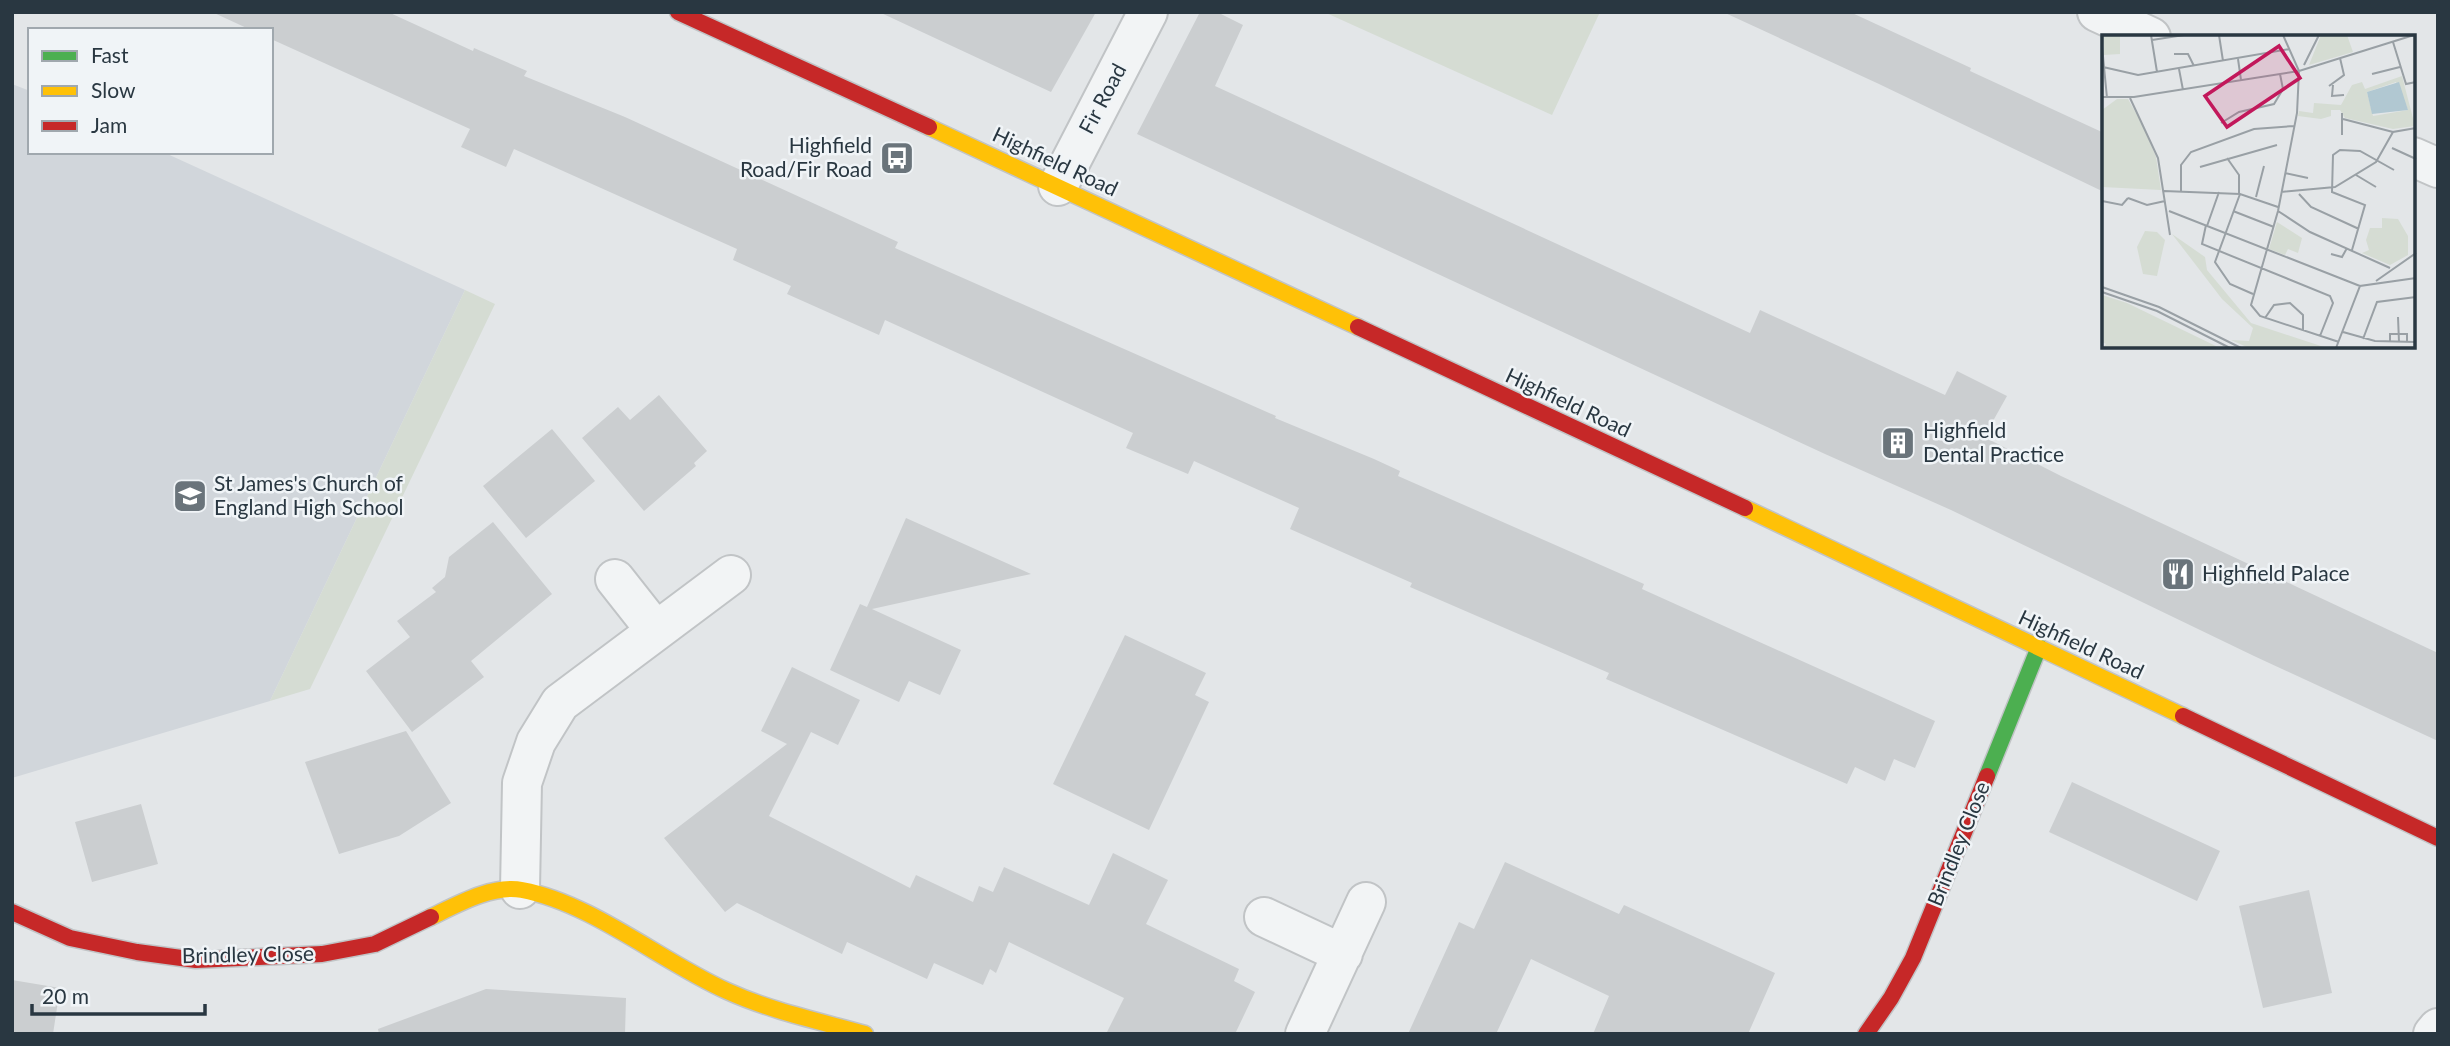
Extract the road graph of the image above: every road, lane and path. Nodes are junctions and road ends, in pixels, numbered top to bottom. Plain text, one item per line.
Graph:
1 (678, 12) edge
2 (1149, 12) edge
3 (2097, 12) edge
4 (2147, 35) edge
5 (2415, 158) edge
6 (2438, 168) edge
7 (1058, 186) junction
8 (732, 575) dead end
9 (615, 579) dead end
10 (656, 631) junction
11 (2039, 647) junction
12 (2438, 838) edge
13 (520, 889) junction
14 (1366, 902) dead end
15 (12, 912) edge
16 (1264, 917) dead end
17 (1343, 954) junction
18 (2438, 1027) edge
19 (865, 1034) edge
20 (1305, 1034) edge
21 (1866, 1034) edge
22 (2433, 1034) edge

1 - 7 street, Highfield Road
2 - 7 street, Fir Road
3 - 4 street
5 - 6 street
7 - 11 street, Highfield Road
8 - 10 street
9 - 10 street
10 - 13 street
11 - 12 street, Highfield Road
11 - 21 street, Brindley Close
13 - 15 street, Brindley Close
13 - 19 street, Brindley Close
14 - 17 street
16 - 17 street
17 - 20 street
18 - 22 street

